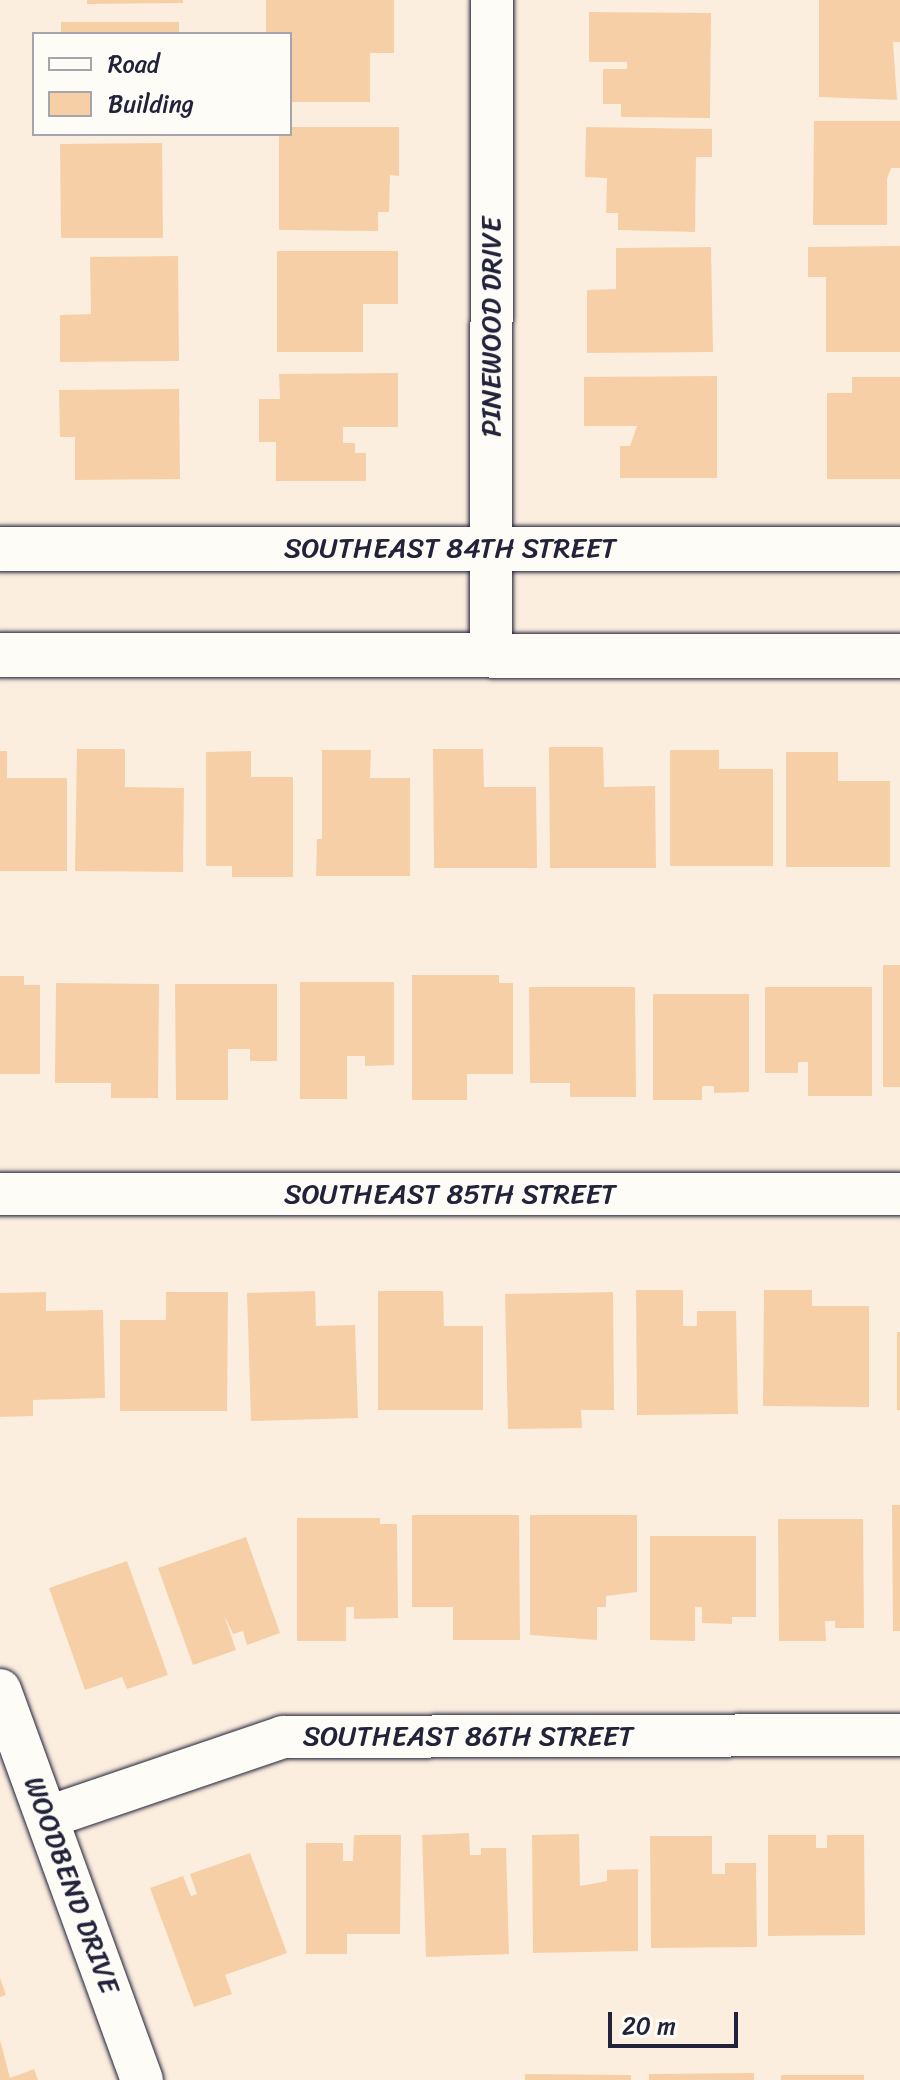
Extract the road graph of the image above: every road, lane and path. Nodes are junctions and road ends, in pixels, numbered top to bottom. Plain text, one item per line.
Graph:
1 (492, 0) edge
2 (491, 547) junction
3 (0, 549) edge
4 (900, 549) edge
5 (491, 654) junction
6 (0, 655) edge
7 (900, 656) edge
8 (0, 1194) edge
9 (900, 1194) edge
10 (0, 1690) edge
11 (900, 1735) edge
12 (48, 1817) junction
13 (142, 2080) edge

1 - 2 street, PINEWOOD DRIVE
2 - 3 street, SOUTHEAST 84TH STREET
2 - 4 street, SOUTHEAST 84TH STREET
2 - 5 street, PINEWOOD DRIVE
5 - 6 street
5 - 7 street
8 - 9 street, SOUTHEAST 85TH STREET
10 - 12 street, WOODBEND DRIVE
11 - 12 street, SOUTHEAST 86TH STREET
12 - 13 street, WOODBEND DRIVE

